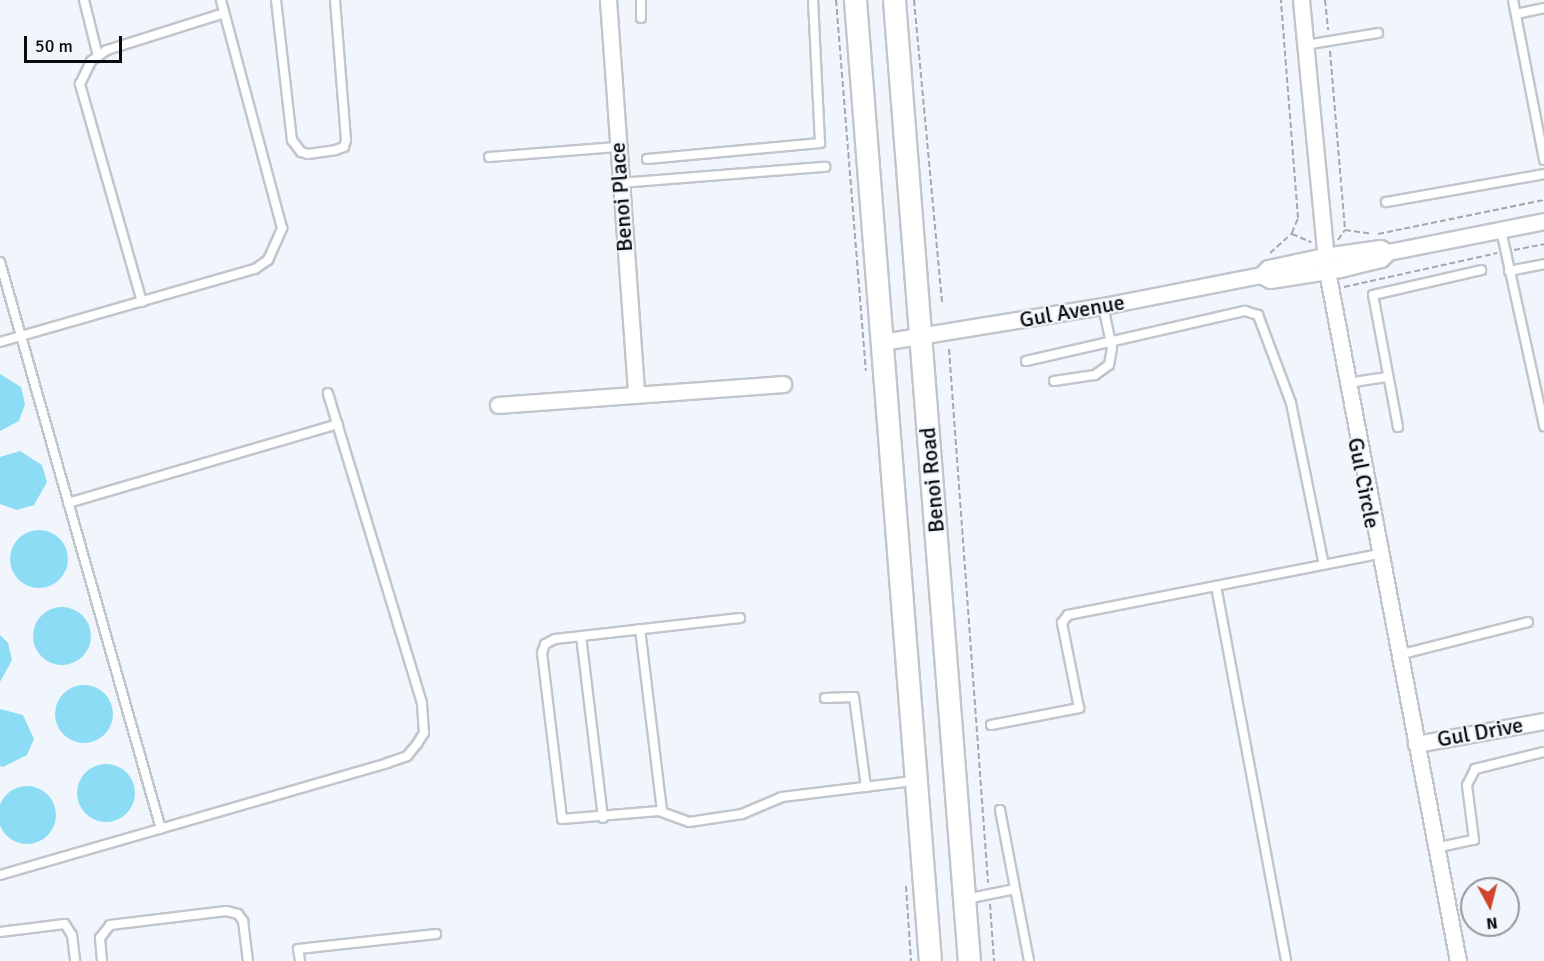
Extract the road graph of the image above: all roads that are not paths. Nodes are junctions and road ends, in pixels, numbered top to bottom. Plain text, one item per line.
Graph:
1 (84, 0) edge
2 (221, 0) edge
3 (276, 0) edge
4 (335, 0) edge
5 (608, 0) edge
6 (641, 0) edge
7 (813, 0) edge
8 (855, 0) edge
9 (894, 0) edge
10 (1301, 0) edge
11 (1513, 0) edge
12 (1544, 8) edge
13 (224, 13) junction
14 (1516, 14) junction
15 (641, 18) dead end
16 (1378, 33) dead end
17 (1305, 46) junction
18 (98, 56) junction
19 (617, 147) junction
20 (489, 157) dead end
21 (647, 159) dead end
22 (1544, 160) edge
23 (825, 167) dead end
24 (1544, 174) edge
25 (620, 183) junction
26 (1386, 202) dead end
27 (1544, 221) edge
28 (1500, 230) junction
29 (0, 262) edge
30 (1326, 264) junction
31 (1544, 264) edge
32 (1481, 270) dead end
33 (1509, 271) junction
34 (142, 302) junction
35 (1103, 306) junction
36 (21, 336) junction
37 (920, 338) junction
38 (1111, 341) junction
39 (0, 342) edge
40 (882, 342) junction
41 (1026, 361) dead end
42 (1387, 377) junction
43 (1054, 381) dead end
44 (1346, 383) junction
45 (783, 384) dead end
46 (328, 393) dead end
47 (636, 394) junction
48 (498, 405) dead end
49 (338, 424) junction
50 (1544, 426) edge
51 (1398, 427) dead end
52 (68, 503) junction
53 (1378, 554) junction
54 (1324, 565) junction
55 (1216, 586) junction
56 (740, 618) dead end
57 (1528, 622) dead end
58 (640, 629) junction
59 (581, 636) junction
60 (1398, 655) junction
61 (825, 698) dead end
62 (1544, 720) edge
63 (991, 725) dead end
64 (1416, 744) junction
65 (1543, 752) edge
66 (918, 780) junction
67 (866, 787) junction
68 (1000, 810) dead end
69 (662, 811) junction
70 (603, 818) junction
71 (161, 829) junction
72 (1435, 848) junction
73 (0, 875) edge
74 (1015, 889) junction
75 (965, 899) junction
76 (0, 932) edge
77 (436, 934) dead end
78 (75, 961) edge
79 (102, 961) edge
80 (248, 961) edge
81 (300, 961) edge
82 (930, 961) edge
83 (969, 961) edge
84 (1029, 961) edge
85 (1286, 961) edge
86 (1458, 961) edge

1 - 18 lane
2 - 13 lane
3 - 4 lane
5 - 19 street, Benoi Place
6 - 15 lane
7 - 21 lane
8 - 40 main road, Benoi Road
9 - 37 main road, Benoi Road
10 - 17 street, Gul Circle
11 - 14 lane
12 - 14 lane
13 - 18 lane
13 - 34 lane
14 - 22 lane
16 - 17 lane
17 - 30 street, Gul Circle
18 - 34 lane
19 - 20 lane
19 - 25 street, Benoi Place
23 - 25 lane
24 - 26 lane
25 - 47 street, Benoi Place
27 - 28 street, Gul Avenue
28 - 30 street, Gul Avenue
28 - 33 lane
29 - 36 lane
30 - 35 street, Gul Avenue
30 - 44 street, Gul Circle
31 - 33 lane
32 - 42 lane
33 - 50 lane
34 - 36 lane
35 - 37 street, Gul Avenue
35 - 38 lane
36 - 39 lane
36 - 52 lane
37 - 40 street, Gul Avenue
37 - 75 main road, Benoi Road
38 - 41 lane
38 - 43 lane
38 - 54 lane
40 - 66 main road, Benoi Road
42 - 44 lane
42 - 51 lane
44 - 53 street, Gul Circle
45 - 47 street
46 - 49 lane
47 - 48 street
49 - 52 lane
49 - 71 lane
52 - 71 lane
53 - 54 lane
53 - 60 street, Gul Circle
54 - 55 lane
55 - 63 lane
55 - 85 lane
56 - 58 lane
57 - 60 lane
58 - 59 lane
58 - 69 lane
59 - 70 lane
59 - 70 lane
60 - 64 street, Gul Circle
61 - 67 lane
62 - 64 street, Gul Drive
64 - 72 street, Gul Circle
65 - 72 lane
66 - 67 lane
66 - 82 main road, Benoi Road
67 - 69 lane
68 - 74 lane
69 - 70 lane
71 - 73 lane
72 - 86 street, Gul Circle
74 - 75 lane
74 - 84 lane
75 - 83 main road, Benoi Road
76 - 78 lane
77 - 81 lane
79 - 80 lane

